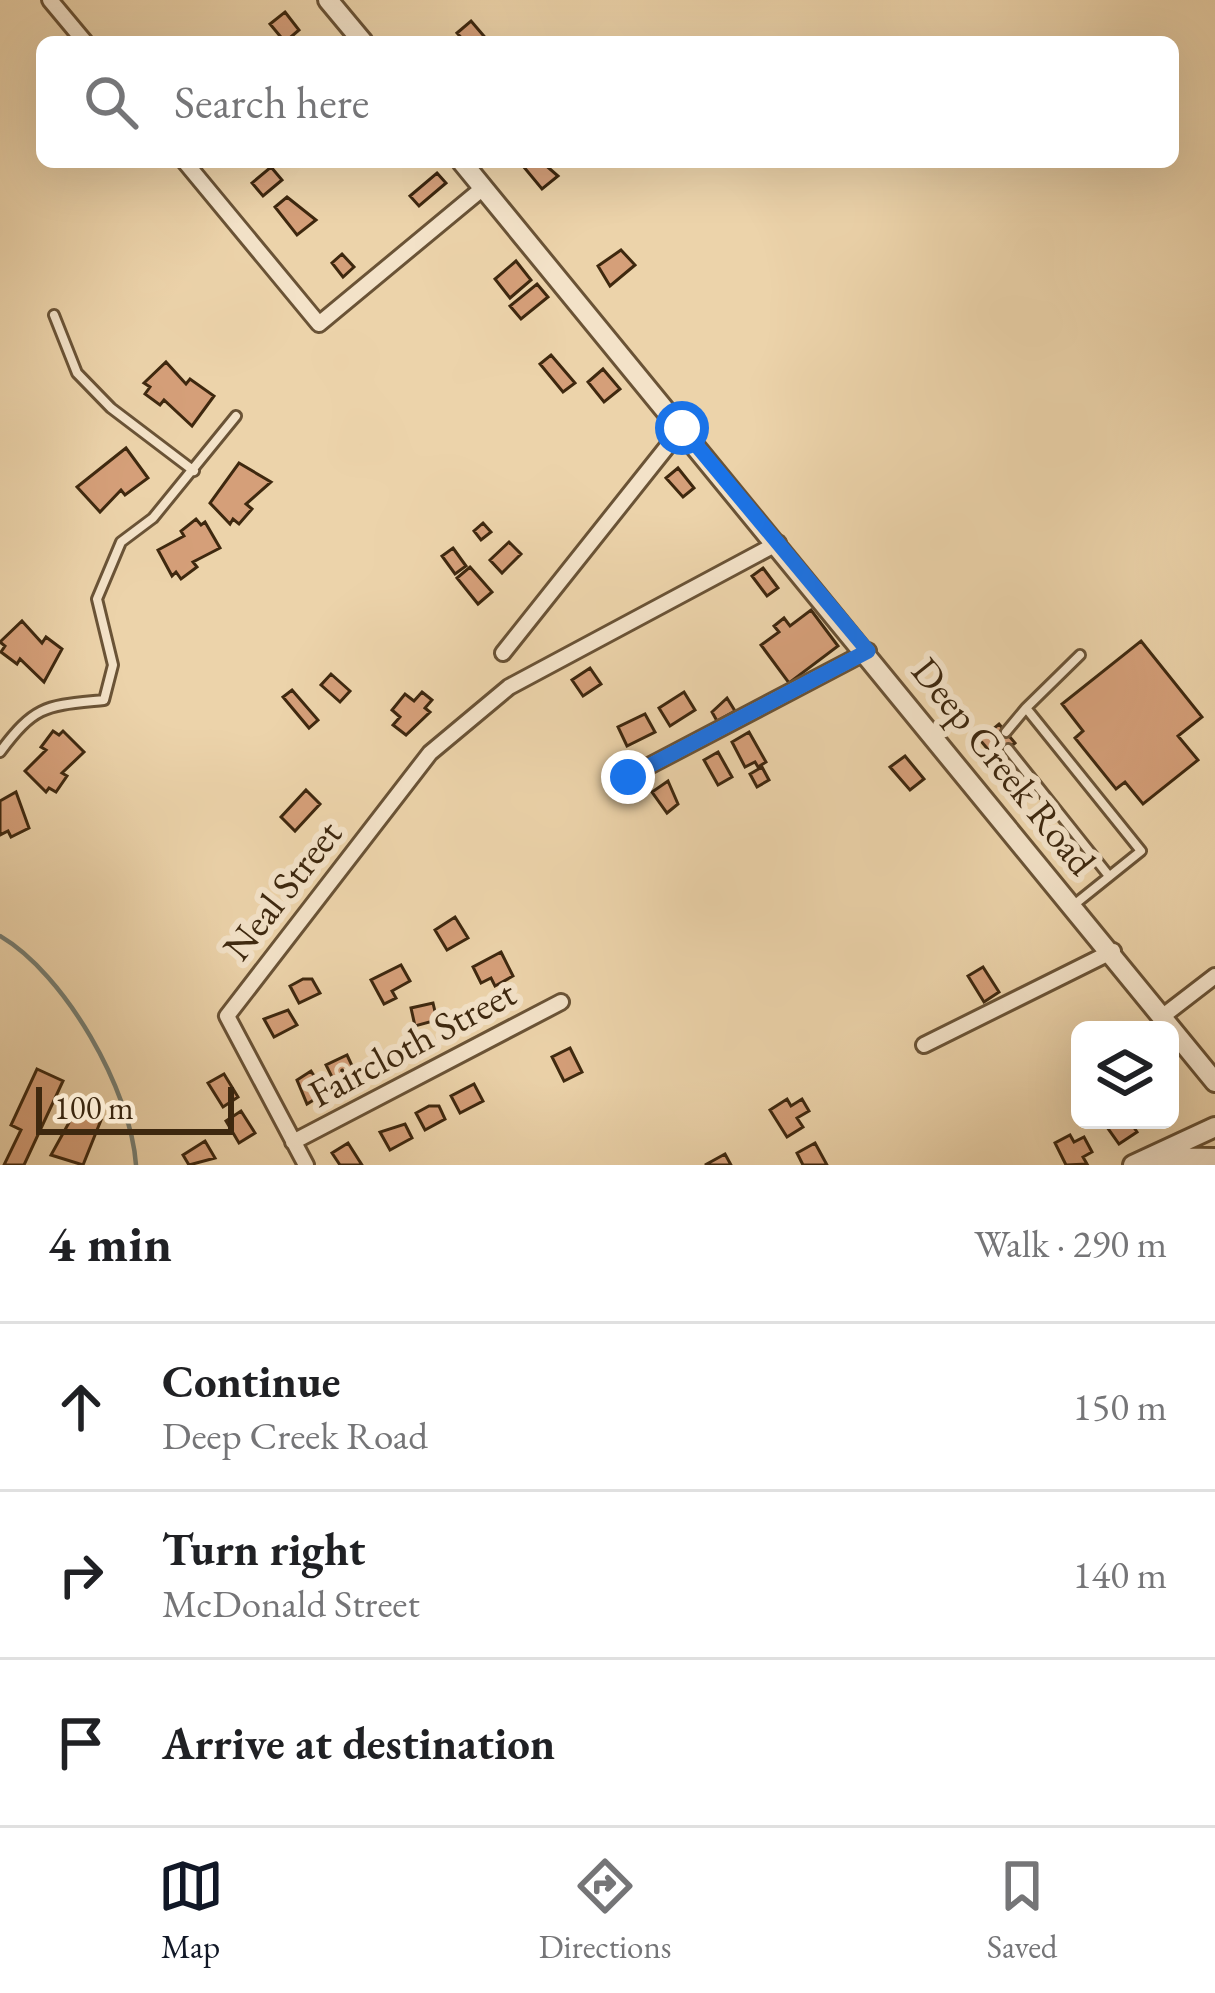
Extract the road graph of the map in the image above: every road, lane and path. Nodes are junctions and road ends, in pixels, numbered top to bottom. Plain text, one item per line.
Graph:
1 (50, 0) edge
2 (328, 0) edge
3 (80, 36) edge
4 (358, 36) edge
5 (190, 168) edge
6 (467, 168) edge
7 (483, 188) junction
8 (54, 315) dead end
9 (236, 416) dead end
10 (682, 428) junction
11 (194, 471) junction
12 (778, 543) junction
13 (868, 651) junction
14 (503, 653) dead end
15 (1079, 655) dead end
16 (1026, 708) junction
17 (1006, 732) dead end
18 (1008, 749) dead end
19 (0, 752) edge
20 (628, 777) dead end
21 (1109, 876) junction
22 (1075, 904) junction
23 (1113, 951) junction
24 (1215, 976) edge
25 (561, 1002) dead end
26 (1163, 1016) junction
27 (924, 1045) dead end
28 (1215, 1082) edge
29 (1215, 1127) edge
30 (293, 1142) junction
31 (1209, 1160) edge
32 (1142, 1161) edge
33 (306, 1165) edge

1 - 3 street
2 - 4 street
5 - 7 street
6 - 7 street, Deep Creek Road
7 - 10 street, Deep Creek Road
8 - 11 lane
9 - 11 lane
10 - 12 street, Deep Creek Road
10 - 14 street
11 - 19 lane
12 - 13 street, Deep Creek Road
12 - 30 street, Neal Street
13 - 20 street
13 - 22 street, Deep Creek Road
15 - 16 lane
16 - 17 lane
16 - 21 lane
18 - 21 lane
21 - 22 lane
22 - 23 street, Deep Creek Road
23 - 26 street, Deep Creek Road
23 - 27 street
24 - 26 street
25 - 30 street, Faircloth Street
26 - 28 street, Deep Creek Road
29 - 32 street
30 - 33 street, Neal Street
31 - 32 street

